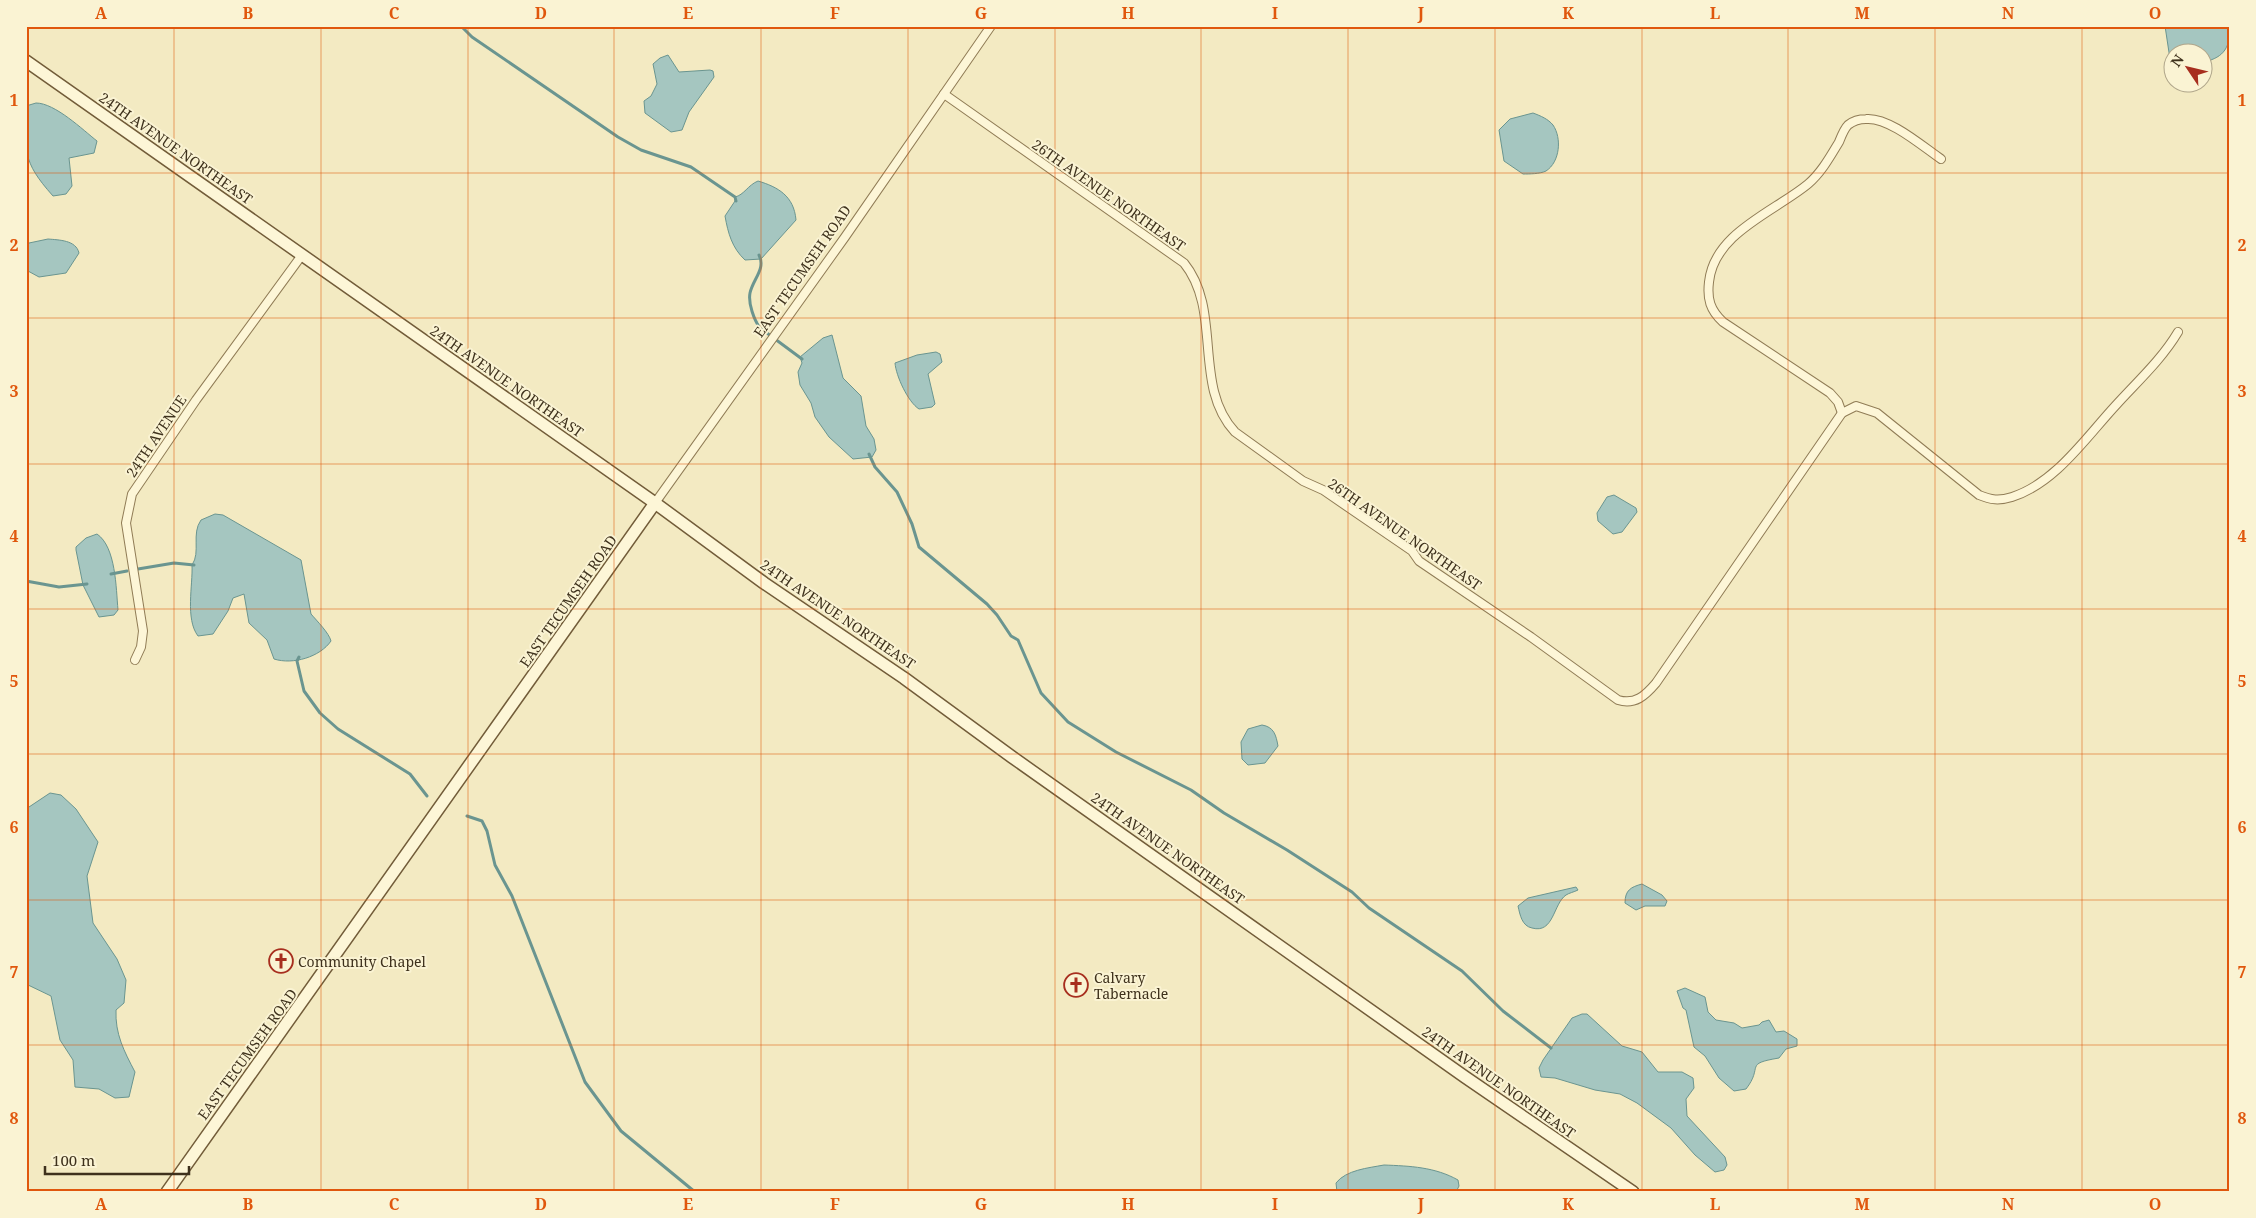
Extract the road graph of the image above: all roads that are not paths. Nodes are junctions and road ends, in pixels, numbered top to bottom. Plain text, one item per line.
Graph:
1 (991, 26) edge
2 (26, 61) edge
3 (944, 94) junction
4 (1941, 159) dead end
5 (302, 255) junction
6 (2178, 332) dead end
7 (1842, 413) junction
8 (655, 504) junction
9 (135, 660) dead end
10 (167, 1192) edge
11 (1633, 1192) edge

1 - 3 street, EAST TECUMSEH ROAD
2 - 5 street, 24TH AVENUE NORTHEAST
3 - 7 street, 26TH AVENUE NORTHEAST
3 - 8 street, EAST TECUMSEH ROAD
4 - 7 street
5 - 8 street, 24TH AVENUE NORTHEAST
5 - 9 street, 24TH AVENUE
6 - 7 street
8 - 10 street, EAST TECUMSEH ROAD
8 - 11 street, 24TH AVENUE NORTHEAST

